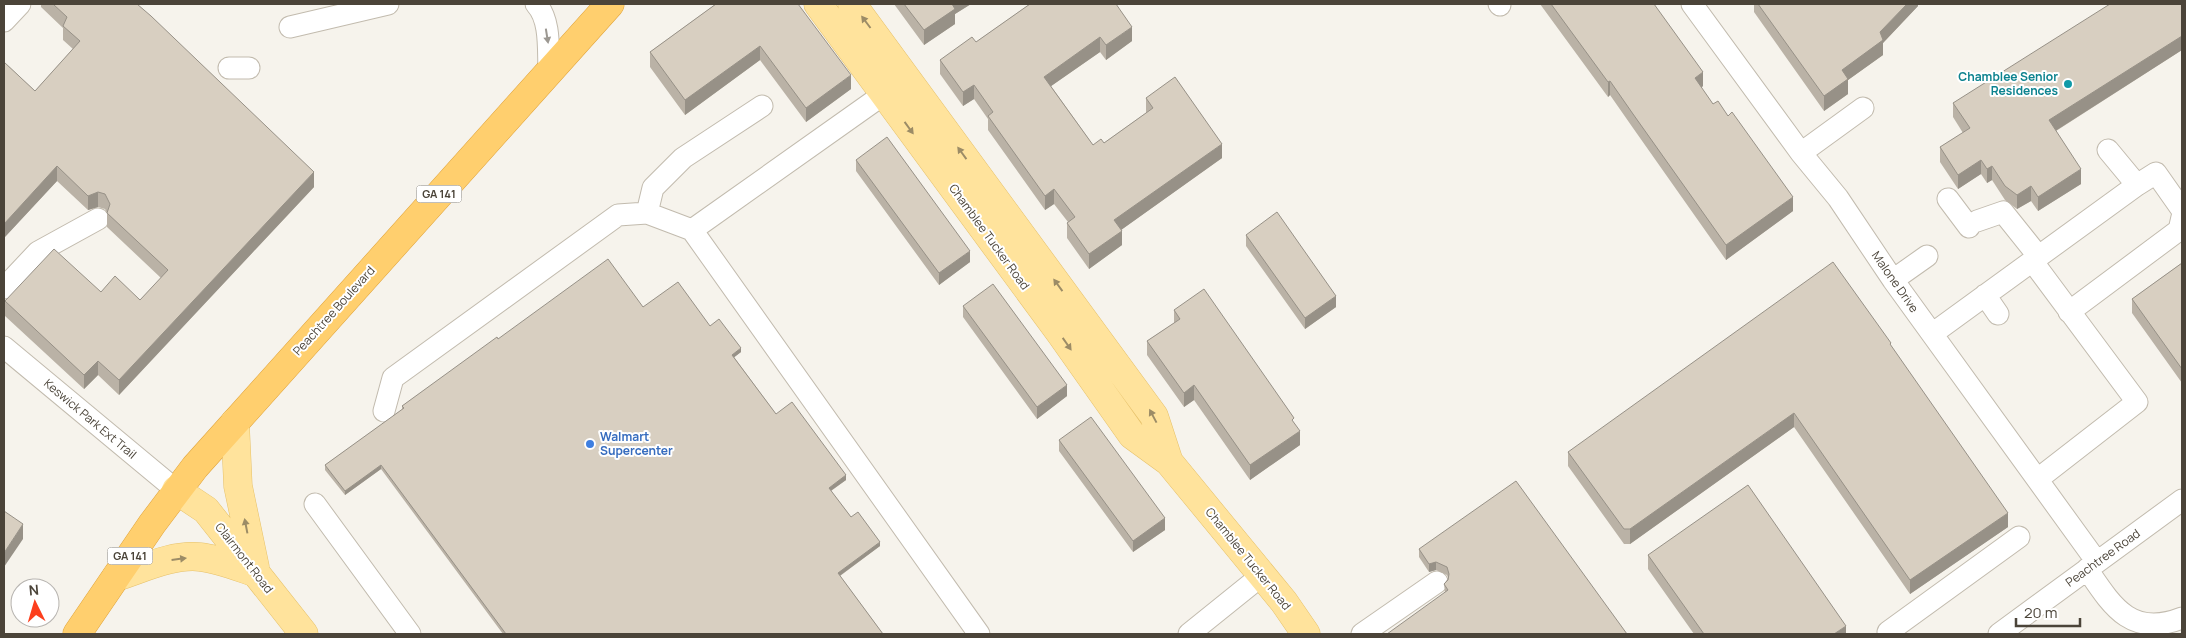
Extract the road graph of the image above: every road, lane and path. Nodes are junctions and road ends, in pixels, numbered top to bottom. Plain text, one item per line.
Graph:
1 (388, 4) edge
2 (536, 4) edge
3 (610, 4) edge
4 (818, 4) edge
5 (852, 4) edge
6 (1692, 4) edge
7 (290, 27) dead end
8 (549, 72) junction
9 (884, 94) junction
10 (762, 106) dead end
11 (1863, 108) dead end
12 (2108, 150) dead end
13 (1801, 154) junction
14 (2137, 185) junction
15 (1948, 199) dead end
16 (2182, 210) edge
17 (648, 213) junction
18 (2182, 217) edge
19 (98, 219) dead end
20 (692, 230) junction
21 (1927, 256) dead end
22 (2036, 259) junction
23 (1893, 280) junction
24 (4, 288) edge
25 (1985, 295) junction
26 (2069, 312) junction
27 (1998, 314) dead end
28 (1932, 334) junction
29 (4, 347) edge
30 (384, 411) dead end
31 (235, 422) junction
32 (1169, 462) junction
33 (2038, 479) junction
34 (176, 490) junction
35 (2182, 500) edge
36 (315, 504) dead end
37 (2019, 537) dead end
38 (2092, 565) junction
39 (258, 576) junction
40 (1262, 576) junction
41 (116, 577) junction
42 (1436, 582) dead end
43 (2182, 618) edge
44 (1888, 633) edge
45 (78, 634) edge
46 (304, 634) edge
47 (410, 634) edge
48 (979, 634) edge
49 (1189, 634) edge
50 (1306, 634) edge
51 (1362, 634) edge
52 (1999, 634) edge

1 - 7 street
2 -> 8 street
3 - 8 highway, Peachtree Boulevard / GA 141
4 - 9 main road, Chamblee Tucker Road
32 -> 5 main road, Chamblee Tucker Road
6 - 13 street, Malone Drive
8 - 31 highway, Peachtree Boulevard / GA 141
9 - 20 street
9 -> 32 main road, Chamblee Tucker Road
10 - 17 street
11 - 13 street
12 - 14 street
13 - 23 street, Malone Drive
14 - 16 street
14 - 22 street
15 - 22 street
17 - 20 street
17 - 30 street
18 - 26 street
19 - 24 street
20 - 48 street
21 - 23 street
22 - 25 street
22 - 26 street
23 - 28 street, Malone Drive
25 - 27 street
25 - 28 street
26 - 33 street
28 - 33 street, Malone Drive
29 - 34 street, Keswick Park Ext Trail
31 - 34 highway, Peachtree Boulevard / GA 141
39 -> 31 main road
32 - 40 main road, Chamblee Tucker Road
33 - 38 street, Malone Drive
34 - 39 main road, Clairmont Road
34 - 41 highway, Peachtree Boulevard / GA 141
35 - 38 street, Peachtree Road
36 - 47 street
37 - 44 street
38 - 43 street, Malone Drive
38 - 52 street, Peachtree Road
41 -> 39 main road
39 - 46 main road, Clairmont Road
40 - 49 street
40 - 50 main road, Chamblee Tucker Road
41 - 45 highway, Peachtree Boulevard / GA 141
42 - 51 street

